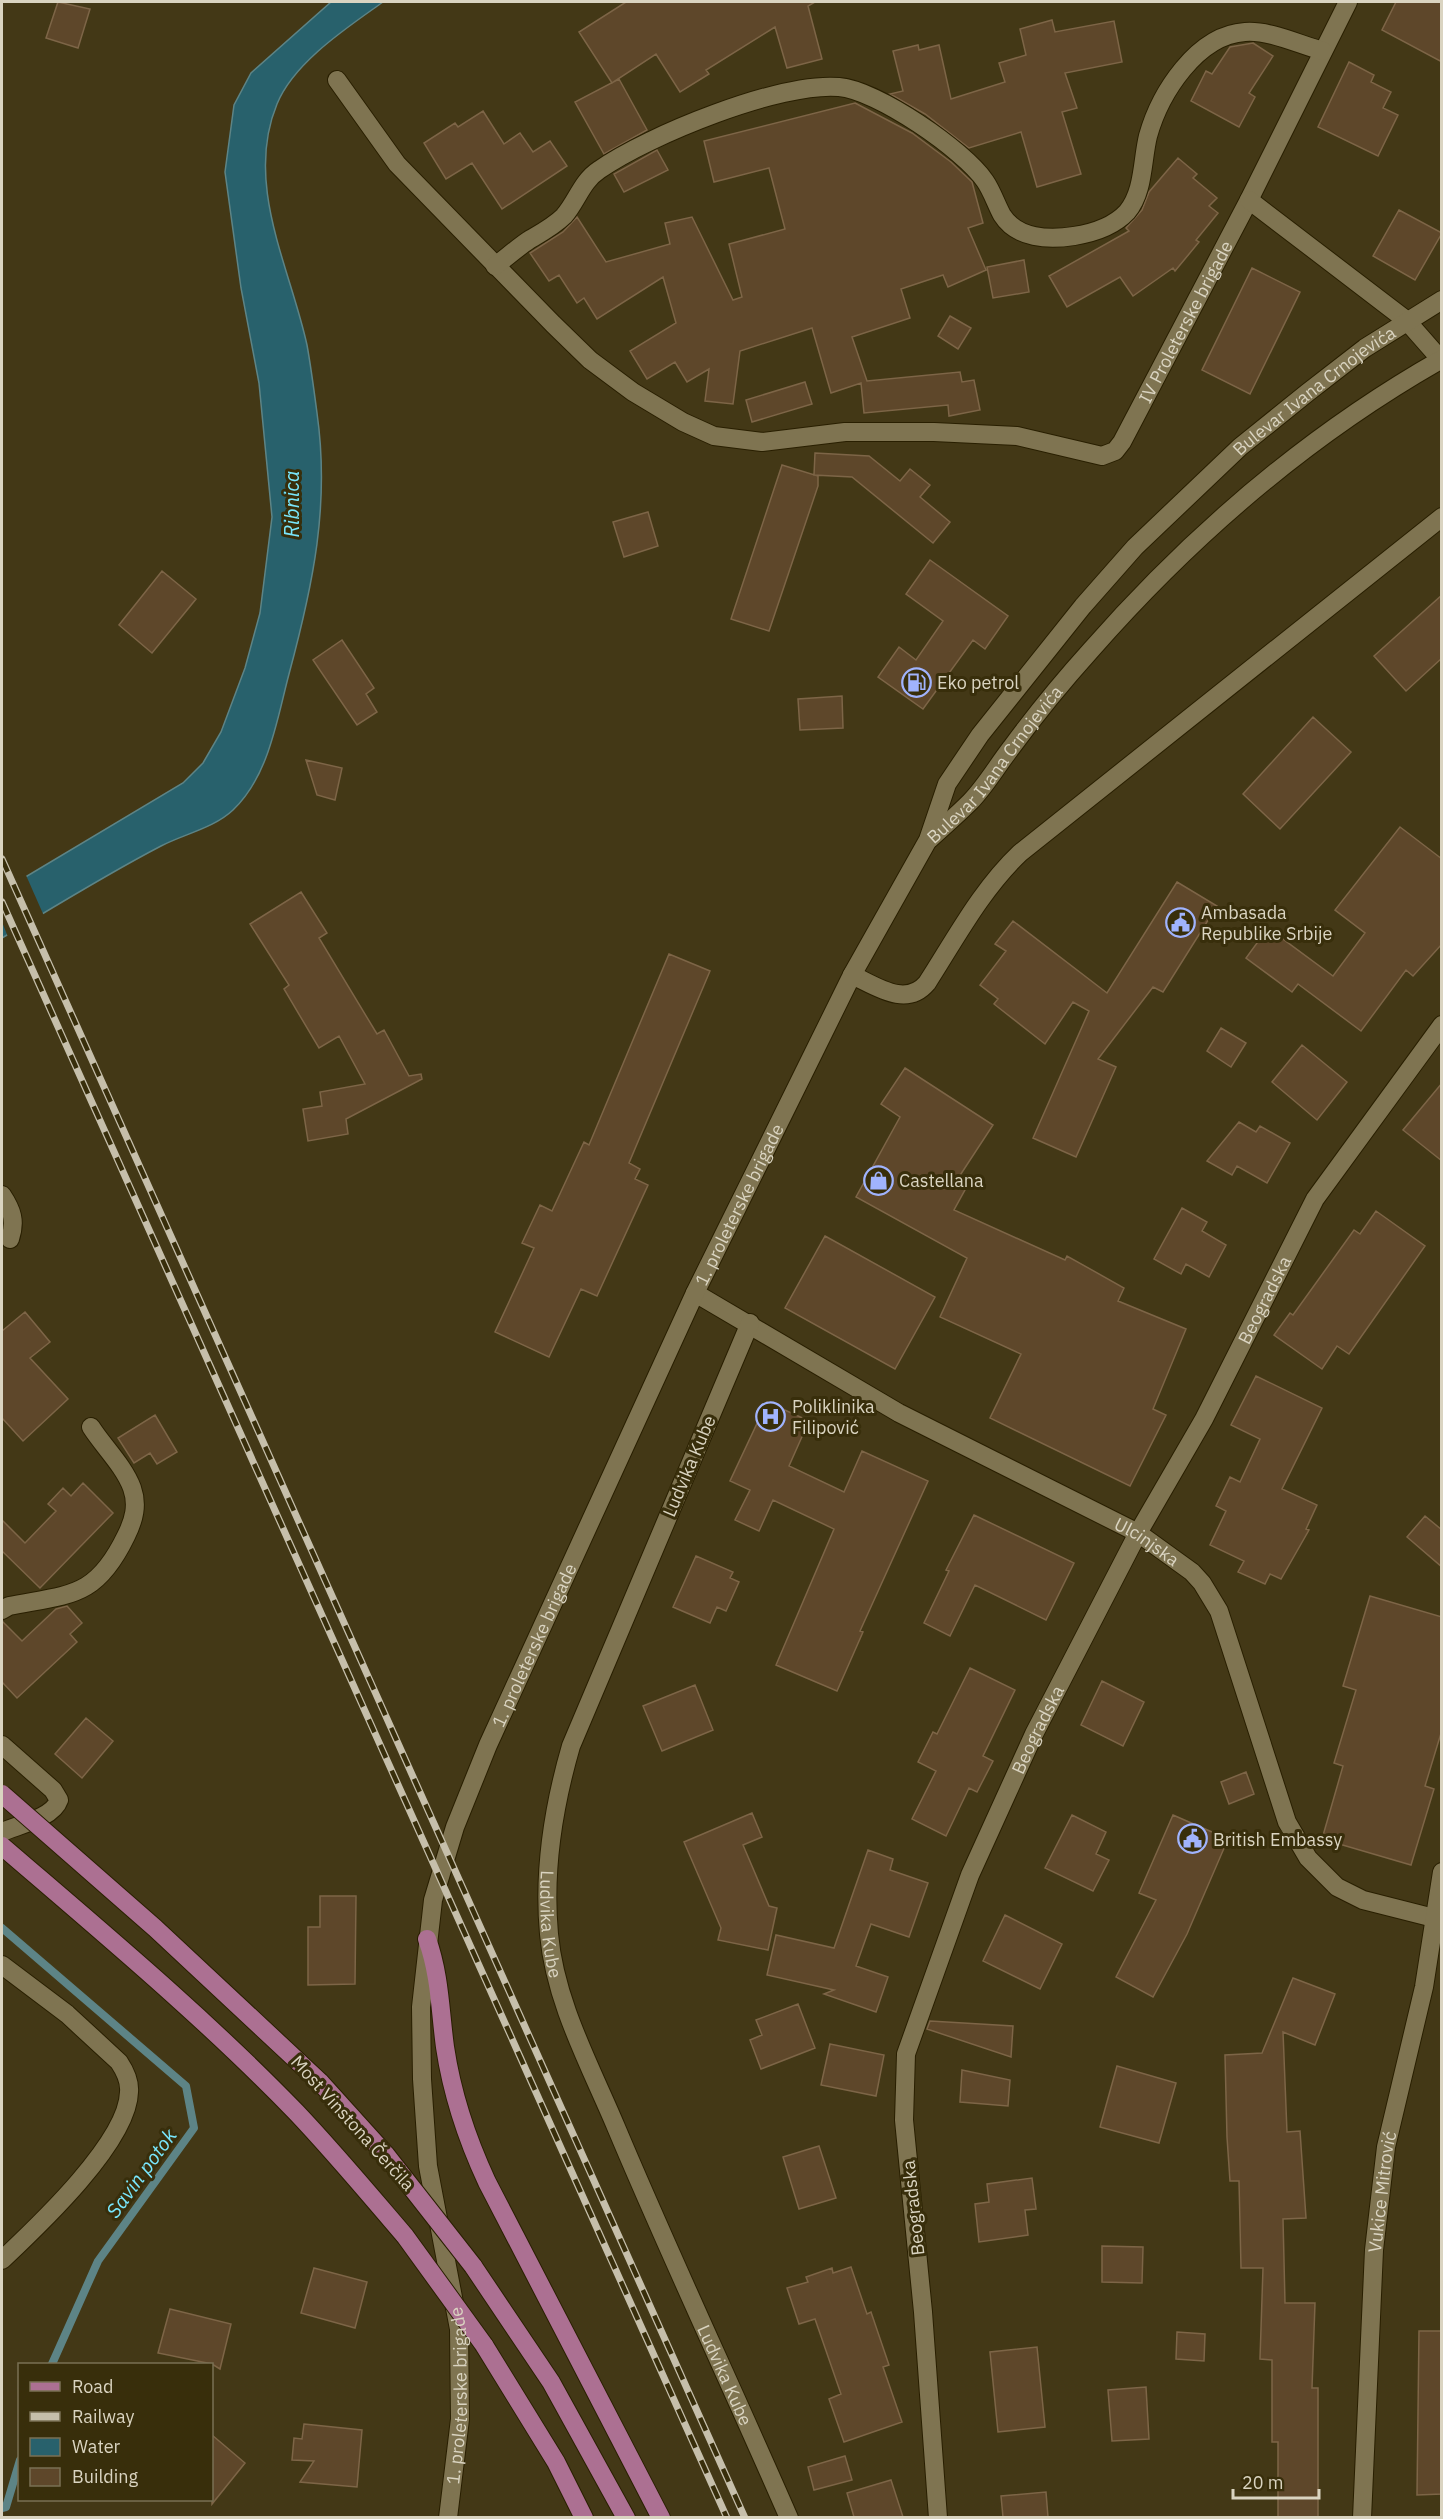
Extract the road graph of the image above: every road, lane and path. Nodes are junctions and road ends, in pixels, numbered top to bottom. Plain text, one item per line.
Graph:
1 (1347, 2) edge
2 (1323, 51) junction
3 (337, 80) dead end
4 (1249, 200) junction
5 (495, 266) junction
6 (1442, 300) edge
7 (1406, 320) junction
8 (1441, 360) edge
9 (1442, 517) edge
10 (928, 840) junction
11 (852, 975) junction
12 (1442, 1025) edge
13 (2, 1195) edge
14 (10, 1239) dead end
15 (695, 1293) junction
16 (750, 1323) junction
17 (91, 1427) dead end
18 (1138, 1533) junction
19 (2, 1610) edge
20 (2, 1745) edge
21 (2, 1794) edge
22 (2, 1832) edge
23 (2, 1846) edge
24 (1442, 1872) edge
25 (1438, 1919) edge
26 (427, 1939) junction
27 (2, 1965) edge
28 (2, 2260) edge
29 (448, 2517) edge
30 (585, 2517) edge
31 (626, 2517) edge
32 (661, 2517) edge
33 (789, 2517) edge
34 (938, 2517) edge
35 (1362, 2517) edge

1 - 2 street, IV Proleterske brigade
2 - 4 street, IV Proleterske brigade
2 - 5 street
3 - 5 street
4 - 5 street, IV Proleterske brigade
4 - 7 street
6 - 7 street, Bulevar Ivana Crnojevića
7 - 8 street
7 - 10 street, Bulevar Ivana Crnojevića
8 - 10 street, Bulevar Ivana Crnojevića
9 - 11 street
10 - 11 street, 1. proleterske brigade
11 - 15 street, 1. proleterske brigade
12 - 18 street, Beogradska
13 - 14 street
15 - 16 street, Ulcinjska
15 - 26 street, 1. proleterske brigade
16 - 18 street, Ulcinjska
16 - 33 street, Ludvika Kube
17 - 19 street
18 - 25 street, Ulcinjska
18 - 34 street, Beogradska
20 - 22 street
21 - 31 main road, Most Vinstona Čerčila, bridge
23 - 30 main road, Most Vinstona Čerčila, bridge
24 - 25 street, Vukice Mitrović
25 - 35 street, Vukice Mitrović
26 - 29 street, 1. proleterske brigade
26 - 32 main road
27 - 28 street

